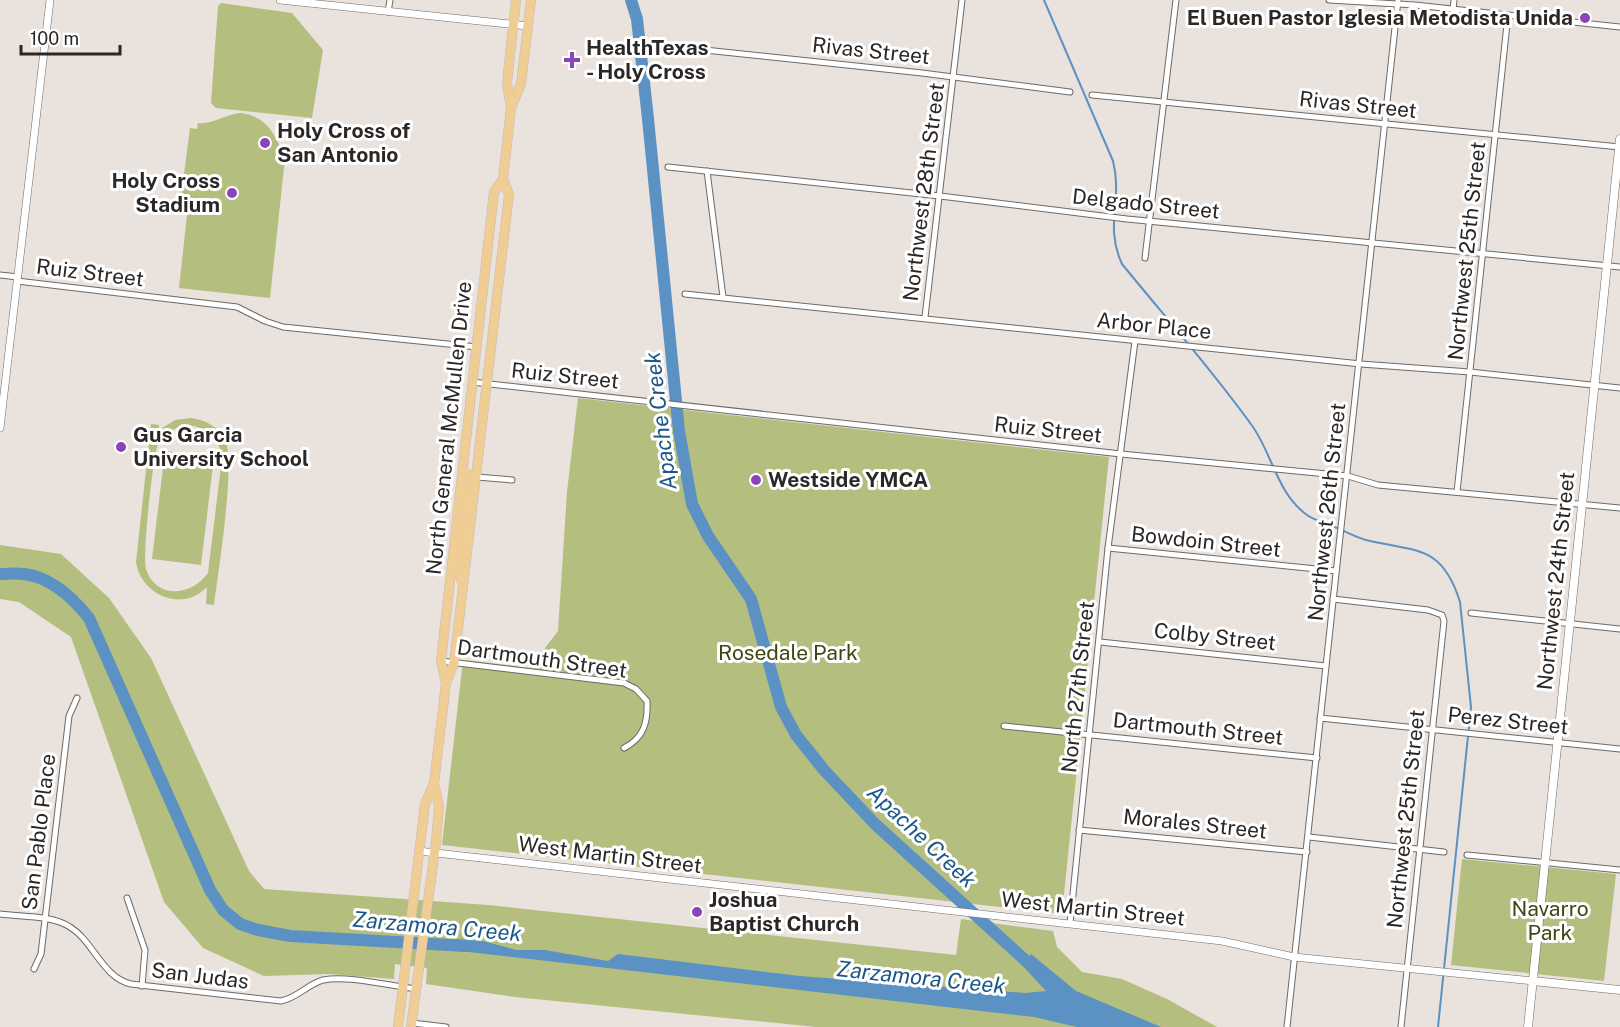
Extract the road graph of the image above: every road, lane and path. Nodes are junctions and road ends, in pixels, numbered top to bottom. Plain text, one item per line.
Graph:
1 (50, 0) edge
2 (280, 0) edge
3 (390, 0) edge
4 (516, 0) edge
5 (531, 0) edge
6 (962, 0) edge
7 (1176, 0) edge
8 (1329, 0) edge
9 (1454, 0) edge
10 (304, 1) edge
11 (1397, 2) edge
12 (1453, 10) junction
13 (388, 12) junction
14 (1508, 15) junction
15 (513, 25) junction
16 (528, 26) junction
17 (1620, 27) edge
18 (667, 46) dead end
19 (954, 76) junction
20 (1071, 92) dead end
21 (1092, 95) dead end
22 (1164, 102) junction
23 (511, 108) junction
24 (1384, 123) junction
25 (1496, 135) junction
26 (1620, 144) edge
27 (668, 167) dead end
28 (707, 171) junction
29 (503, 179) junction
30 (940, 196) junction
31 (1149, 221) junction
32 (1371, 243) junction
33 (1482, 253) junction
34 (1145, 258) dead end
35 (1607, 266) junction
36 (1620, 267) edge
37 (0, 275) edge
38 (18, 279) junction
39 (685, 294) dead end
40 (723, 297) junction
41 (925, 317) junction
42 (1135, 341) junction
43 (477, 347) junction
44 (1360, 364) junction
45 (1470, 372) junction
46 (472, 382) junction
47 (487, 384) junction
48 (1594, 386) junction
49 (1620, 388) edge
50 (0, 428) edge
51 (1120, 454) junction
52 (463, 470) junction
53 (1348, 476) junction
54 (477, 477) junction
55 (512, 480) dead end
56 (1457, 492) junction
57 (1582, 505) junction
58 (1620, 508) edge
59 (1108, 548) junction
60 (1336, 571) junction
61 (464, 590) junction
62 (1333, 599) junction
63 (1471, 613) dead end
64 (1570, 623) junction
65 (1620, 629) edge
66 (1100, 642) junction
67 (441, 661) junction
68 (454, 663) junction
69 (1326, 666) junction
70 (446, 684) junction
71 (77, 698) dead end
72 (1320, 718) junction
73 (1004, 726) dead end
74 (1432, 730) junction
75 (1090, 735) junction
76 (1557, 743) junction
77 (624, 748) dead end
78 (1620, 749) edge
79 (1317, 758) junction
80 (434, 783) junction
81 (1079, 830) junction
82 (1309, 837) junction
83 (1420, 849) junction
84 (418, 851) junction
85 (1307, 852) junction
86 (1444, 852) dead end
87 (435, 853) junction
88 (1467, 855) dead end
89 (1545, 862) junction
90 (1620, 870) edge
91 (127, 898) dead end
92 (0, 914) edge
93 (45, 920) junction
94 (1070, 924) junction
95 (1294, 957) junction
96 (1407, 968) junction
97 (34, 969) dead end
98 (1533, 981) junction
99 (142, 986) junction
100 (402, 987) junction
101 (417, 989) junction
102 (1620, 990) edge
103 (411, 1025) edge
104 (398, 1027) edge
105 (446, 1027) edge
106 (1287, 1027) edge
107 (1401, 1027) edge
108 (1528, 1027) edge

1 - 38 street
2 - 10 street
3 - 13 street
4 - 15 main road, North General McMullen Drive
5 - 16 main road, North General McMullen Drive
6 - 19 street, Northwest 28th Street
7 - 22 street
8 - 11 street
9 - 12 street
10 - 13 street
11 - 12 street
11 - 24 street, Northwest 26th Street
12 - 14 street
13 - 15 street
14 - 17 street
14 - 25 street, Northwest 25th Street
15 - 16 street
15 - 23 main road, North General McMullen Drive
16 - 23 main road, North General McMullen Drive
18 - 19 street, Rivas Street
19 - 20 street, Rivas Street
19 - 30 street, Northwest 28th Street
21 - 22 street, Rivas Street
22 - 24 street, Rivas Street
22 - 31 street
23 - 29 main road, North General McMullen Drive
24 - 25 street, Rivas Street
24 - 32 street, Northwest 26th Street
25 - 26 street, Rivas Street
25 - 33 street, Northwest 25th Street
26 - 35 main road, Northwest 24th Street
27 - 28 street, Delgado Street
28 - 30 street, Delgado Street
28 - 40 street
29 - 43 main road, North General McMullen Drive
29 - 47 main road, North General McMullen Drive
30 - 31 street, Delgado Street
30 - 41 street, Northwest 28th Street
31 - 32 street, Delgado Street
31 - 34 street
32 - 33 street, Delgado Street
32 - 44 street, Northwest 26th Street
33 - 35 street, Delgado Street
33 - 45 street, Northwest 25th Street
35 - 36 street, Delgado Street
35 - 48 main road, Northwest 24th Street
37 - 38 street, Ruiz Street
38 - 43 street, Ruiz Street
38 - 50 street
39 - 40 street, Arbor Place
40 - 41 street, Arbor Place
41 - 42 street, Arbor Place
42 - 44 street, Arbor Place
42 - 51 street, North 27th Street
43 - 46 main road, North General McMullen Drive
44 - 45 street, Arbor Place
44 - 53 street, Northwest 26th Street
45 - 48 street, Arbor Place
45 - 56 street, Northwest 25th Street
46 - 47 street, Ruiz Street
46 - 52 main road, North General McMullen Drive
47 - 51 street, Ruiz Street
47 - 54 main road, North General McMullen Drive
48 - 49 street, Arbor Place
48 - 57 main road, Northwest 24th Street
51 - 53 street, Ruiz Street
51 - 59 street, North 27th Street
52 - 61 main road
52 - 67 main road, North General McMullen Drive
53 - 56 street, Ruiz Street
53 - 60 street, Northwest 26th Street
54 - 55 street
54 - 61 main road, North General McMullen Drive
56 - 57 street, Ruiz Street
57 - 58 street, Ruiz Street
57 - 64 main road, Northwest 24th Street
59 - 60 street, Bowdoin Street
59 - 66 street, North 27th Street
60 - 62 street, Northwest 26th Street
61 - 68 main road, North General McMullen Drive
62 - 69 street, Northwest 26th Street
62 - 74 street, Northwest 25th Street
63 - 64 street
64 - 65 street
64 - 76 main road, Northwest 24th Street
66 - 69 street, Colby Street
66 - 75 street, North 27th Street
67 - 68 street, Dartmouth Street
67 - 70 main road, North General McMullen Drive
68 - 70 main road, North General McMullen Drive
68 - 77 street, Dartmouth Street
69 - 72 street, Northwest 26th Street
70 - 80 main road, North General McMullen Drive
71 - 93 street, San Pablo Place
72 - 74 street, Perez Street
72 - 79 street, Northwest 26th Street
73 - 75 street, Dartmouth Street
74 - 76 street, Perez Street
74 - 83 street, Northwest 25th Street
75 - 79 street, Dartmouth Street
75 - 81 street, North 27th Street
76 - 78 street, Perez Street
76 - 89 main road, Northwest 24th Street
79 - 82 street, Northwest 26th Street
80 - 84 main road, North General McMullen Drive
80 - 87 main road, North General McMullen Drive
81 - 85 street, Morales Street
81 - 94 street, North 27th Street
82 - 83 street
82 - 85 street, Northwest 26th Street
83 - 86 street
83 - 96 street, Northwest 25th Street
84 - 87 street, West Martin Street
84 - 100 main road, North General McMullen Drive
85 - 95 street, Northwest 26th Street
87 - 94 street, West Martin Street
87 - 101 main road, North General McMullen Drive
88 - 89 street
89 - 90 street
89 - 98 main road, Northwest 24th Street
91 - 99 street
92 - 93 street, San Judas
93 - 97 street, San Pablo Place
93 - 99 street, San Judas
94 - 95 street, West Martin Street
95 - 96 street, West Martin Street
95 - 106 street, Northwest 26th Street
96 - 98 street, West Martin Street
96 - 107 street, Northwest 25th Street
98 - 102 main road, West Martin Street
98 - 108 main road, Northwest 24th Street
99 - 100 street, San Judas
100 - 101 street, San Judas
100 - 104 main road, North General McMullen Drive
101 - 103 main road, North General McMullen Drive
103 - 105 street

